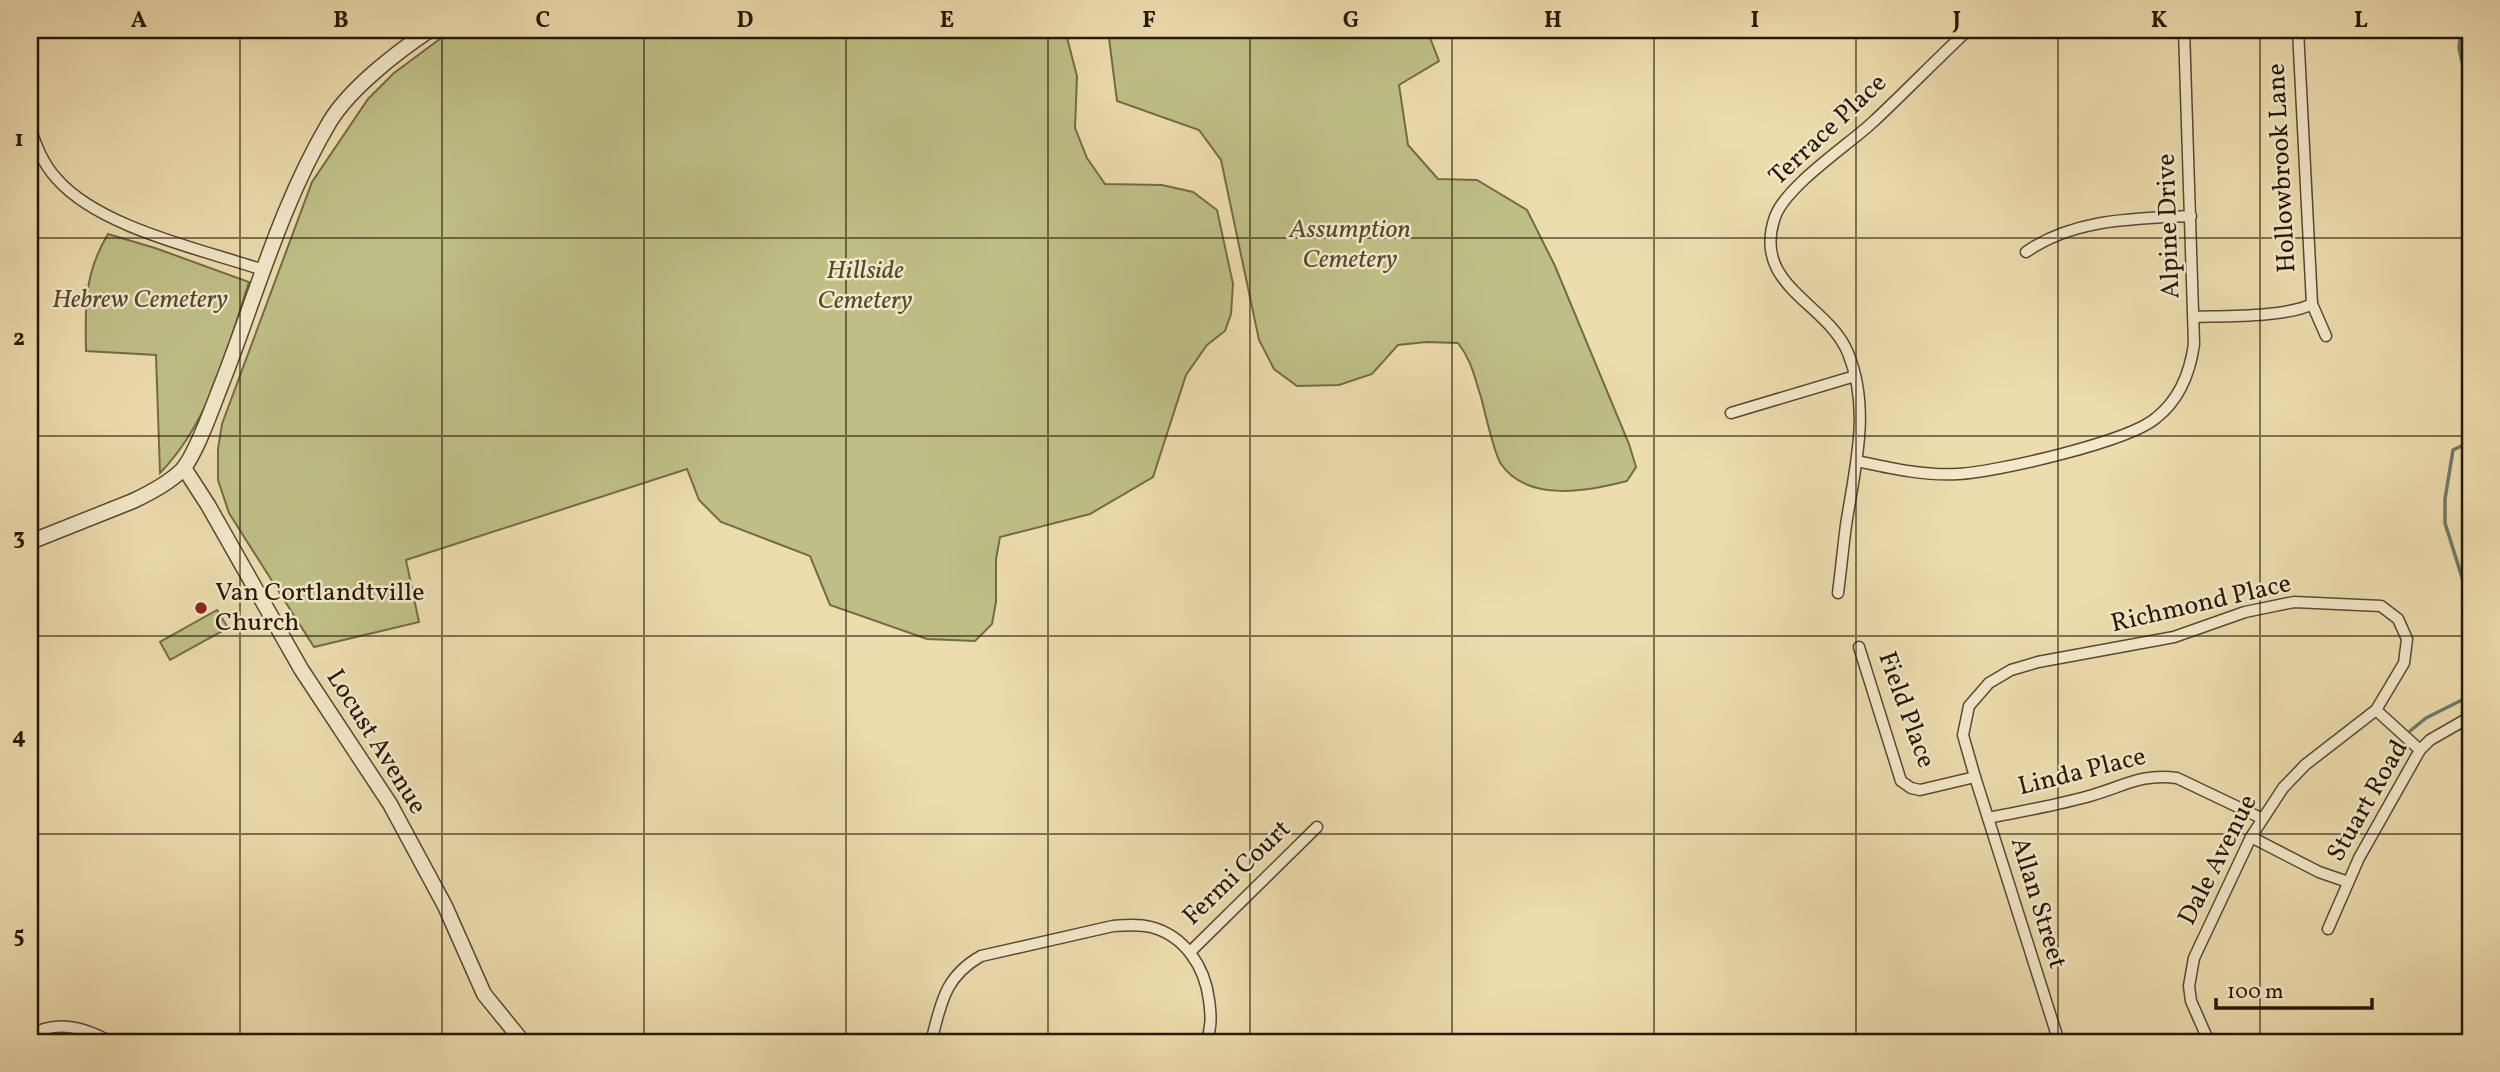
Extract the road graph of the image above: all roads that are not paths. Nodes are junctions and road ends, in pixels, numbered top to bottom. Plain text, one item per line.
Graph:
1 (430, 30) edge
2 (1968, 30) edge
3 (2184, 30) edge
4 (2298, 30) edge
5 (414, 34) edge
6 (30, 127) edge
7 (2192, 216) junction
8 (2026, 252) dead end
9 (263, 270) junction
10 (2312, 304) junction
11 (2195, 317) junction
12 (2326, 336) dead end
13 (1855, 376) junction
14 (1731, 413) dead end
15 (1857, 461) junction
16 (184, 468) junction
17 (30, 542) edge
18 (1838, 593) dead end
19 (1859, 647) dead end
20 (2404, 663) joint
21 (2376, 710) junction
22 (2470, 717) edge
23 (2420, 750) junction
24 (1975, 777) junction
25 (1988, 818) junction
26 (2261, 818) junction
27 (1317, 827) dead end
28 (2251, 837) junction
29 (2348, 882) junction
30 (2328, 929) dead end
31 (1190, 952) junction
32 (30, 1036) edge
33 (111, 1042) edge
34 (523, 1042) edge
35 (931, 1042) edge
36 (1206, 1042) edge
37 (2059, 1042) edge
38 (2209, 1042) edge

1 - 5 street
2 - 13 street, Terrace Place
3 - 7 street, Alpine Drive
4 - 10 street, Hollowbrook Lane
5 - 9 street
6 - 9 street
7 - 8 street
7 - 11 street, Alpine Drive
9 - 16 street
10 - 11 street
10 - 12 street
11 - 15 street, Alpine Drive
13 - 14 street
13 - 15 street, Terrace Place
15 - 18 street, Terrace Place
16 - 17 street
16 - 34 street, Locust Avenue
19 - 24 street, Field Place
20 - 21 street, Dale Avenue
20 - 24 street, Richmond Place
21 - 23 street
21 - 26 street, Dale Avenue
22 - 23 street, Stuart Road
23 - 29 street, Stuart Road
24 - 25 street, Allan Street
25 - 26 street, Linda Place
25 - 37 street, Allan Street
26 - 28 street, Dale Avenue
27 - 31 street, Fermi Court
28 - 29 street
28 - 38 street, Dale Avenue
29 - 30 street, Stuart Road
31 - 35 street
31 - 36 street
32 - 33 street

